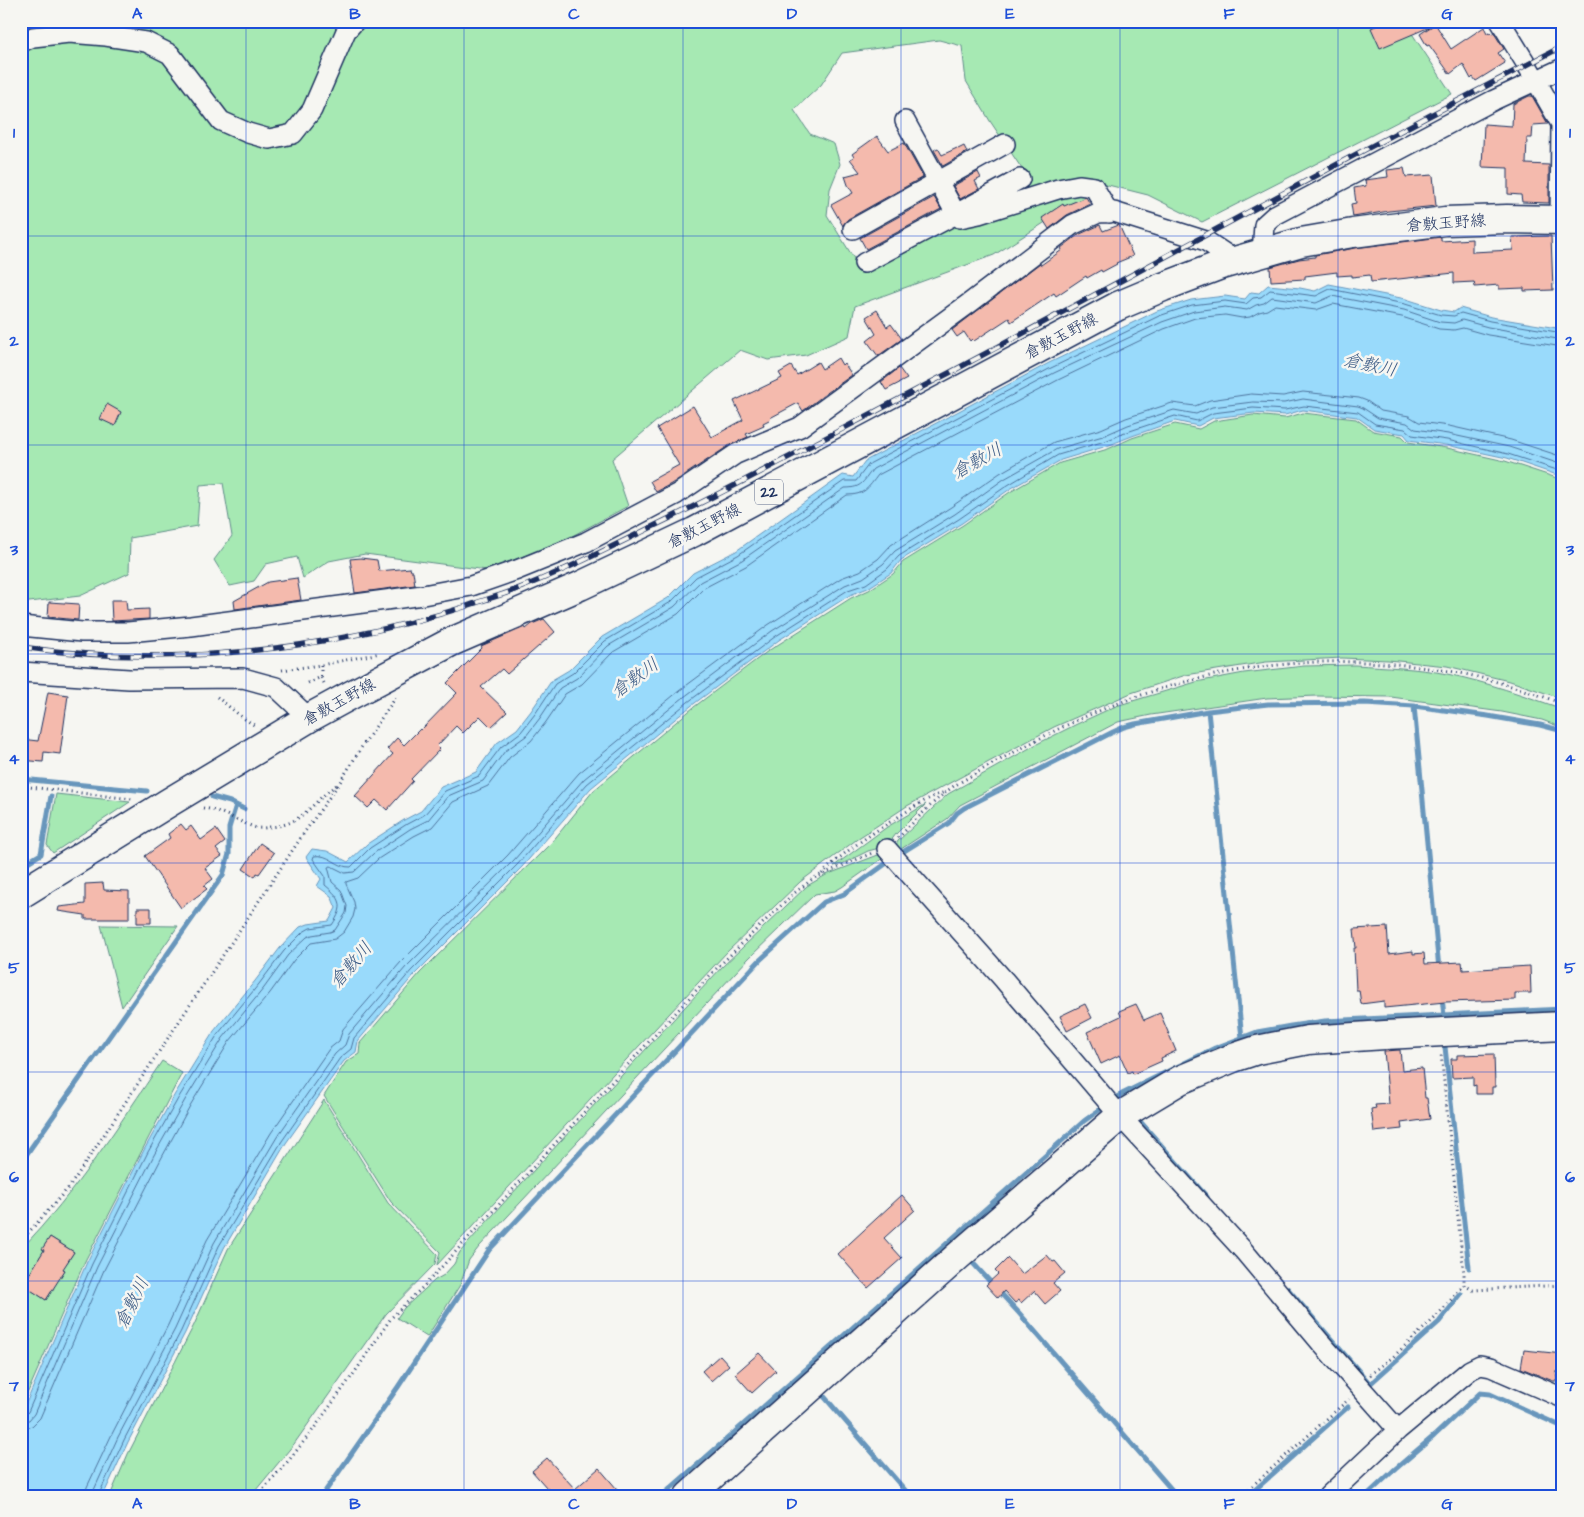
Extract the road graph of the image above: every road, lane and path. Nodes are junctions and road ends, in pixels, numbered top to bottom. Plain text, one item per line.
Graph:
1 (354, 21) edge
2 (1500, 21) edge
3 (21, 42) edge
4 (1563, 68) edge
5 (1536, 81) junction
6 (906, 121) dead end
7 (1005, 144) dead end
8 (1020, 178) dead end
9 (938, 182) junction
10 (1109, 212) junction
11 (956, 214) junction
12 (1562, 220) edge
13 (853, 230) dead end
14 (1262, 253) junction
15 (1236, 261) junction
16 (864, 263) dead end
17 (21, 626) edge
18 (384, 652) dead end
19 (321, 665) junction
20 (281, 670) dead end
21 (21, 672) edge
22 (321, 677) junction
23 (195, 679) junction
24 (308, 683) dead end
25 (326, 688) dead end
26 (399, 693) dead end
27 (1563, 704) edge
28 (308, 718) junction
29 (254, 725) dead end
30 (340, 782) junction
31 (21, 786) edge
32 (948, 791) junction
33 (168, 803) junction
34 (227, 815) dead end
35 (892, 854) junction
36 (821, 875) junction
37 (21, 894) edge
38 (1563, 1026) edge
39 (1439, 1032) junction
40 (1112, 1107) junction
41 (21, 1241) edge
42 (1464, 1285) junction
43 (1563, 1285) edge
44 (1364, 1383) junction
45 (1562, 1397) edge
46 (1398, 1430) junction
47 (257, 1496) edge
48 (688, 1496) edge
49 (1241, 1496) edge
50 (1328, 1496) edge

1 - 3 street
2 - 5 street
4 - 5 street
5 - 12 street
5 - 14 street
6 - 9 street
7 - 9 street
8 - 11 street
9 - 11 street
9 - 13 street
10 - 11 street
10 - 15 street
10 - 17 street
11 - 16 street
12 - 14 main road, 倉敷玉野線 / 22
14 - 15 main road, 倉敷玉野線 / 22
15 - 28 main road, 倉敷玉野線 / 22
18 - 19 path
19 - 20 path
19 - 22 path
21 - 23 street
22 - 24 path
22 - 25 path
23 - 28 street
23 - 29 path
26 - 30 path
27 - 32 path
28 - 33 main road, 倉敷玉野線 / 22
30 - 34 path
30 - 41 path
31 - 33 path
32 - 35 path
32 - 36 path
33 - 37 main road, 倉敷玉野線 / 22
35 - 36 path
35 - 40 street
36 - 47 path
38 - 39 main road
39 - 40 main road
39 - 42 path
40 - 44 street
40 - 48 main road
42 - 43 path
42 - 44 path
44 - 46 street
44 - 49 path
45 - 46 street
46 - 50 street

